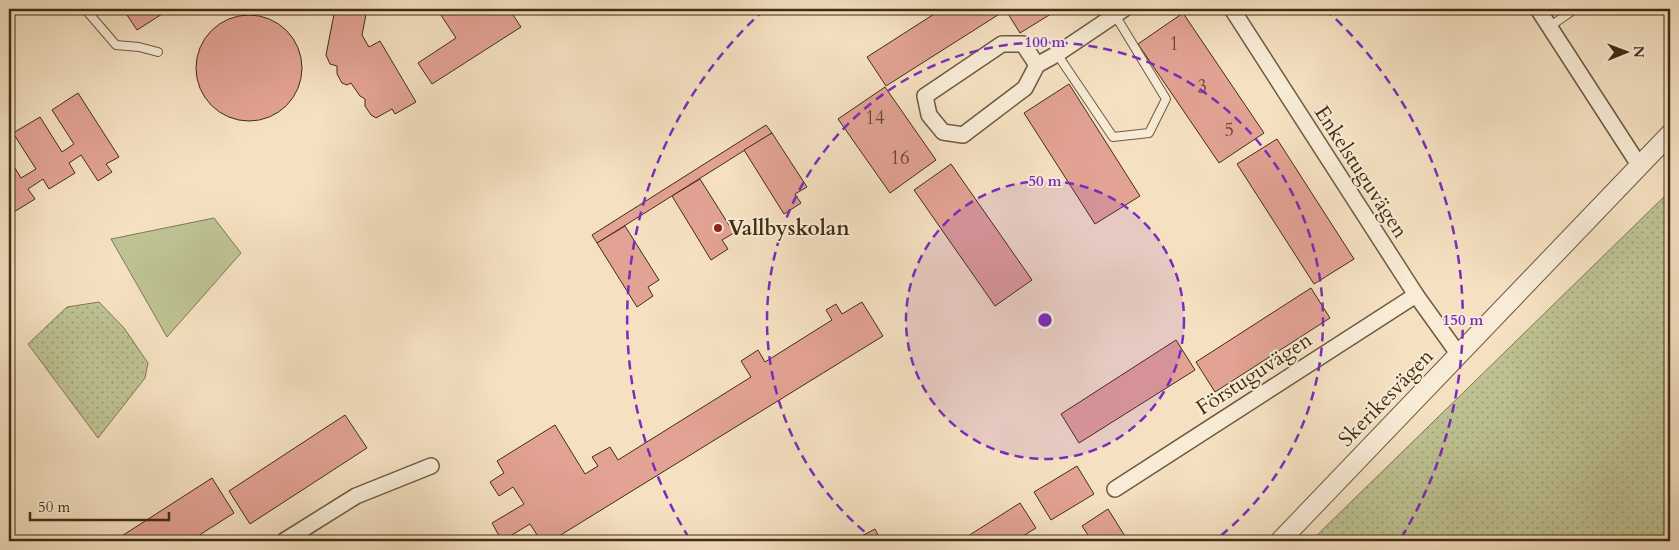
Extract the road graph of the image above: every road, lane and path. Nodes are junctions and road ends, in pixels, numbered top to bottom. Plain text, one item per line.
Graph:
1 (1232, 9) edge
2 (1538, 9) edge
3 (1575, 9) edge
4 (85, 10) edge
5 (1119, 12) edge
6 (1549, 27) junction
7 (158, 52) dead end
8 (1057, 54) junction
9 (1038, 65) junction
10 (1670, 134) edge
11 (1639, 165) junction
12 (1416, 295) junction
13 (1459, 355) junction
14 (431, 466) dead end
15 (1115, 489) dead end
16 (284, 541) edge
17 (1280, 541) edge

1 - 12 street, Enkelstuguvägen
2 - 6 street
3 - 6 lane
4 - 7 lane
5 - 8 street
5 - 8 lane
6 - 11 street
8 - 9 street
9 - 9 street
10 - 11 street, Skerikesvägen
11 - 13 street, Skerikesvägen
12 - 13 street, Enkelstuguvägen
12 - 15 street, Förstuguvägen
13 - 17 street, Skerikesvägen
14 - 16 street

